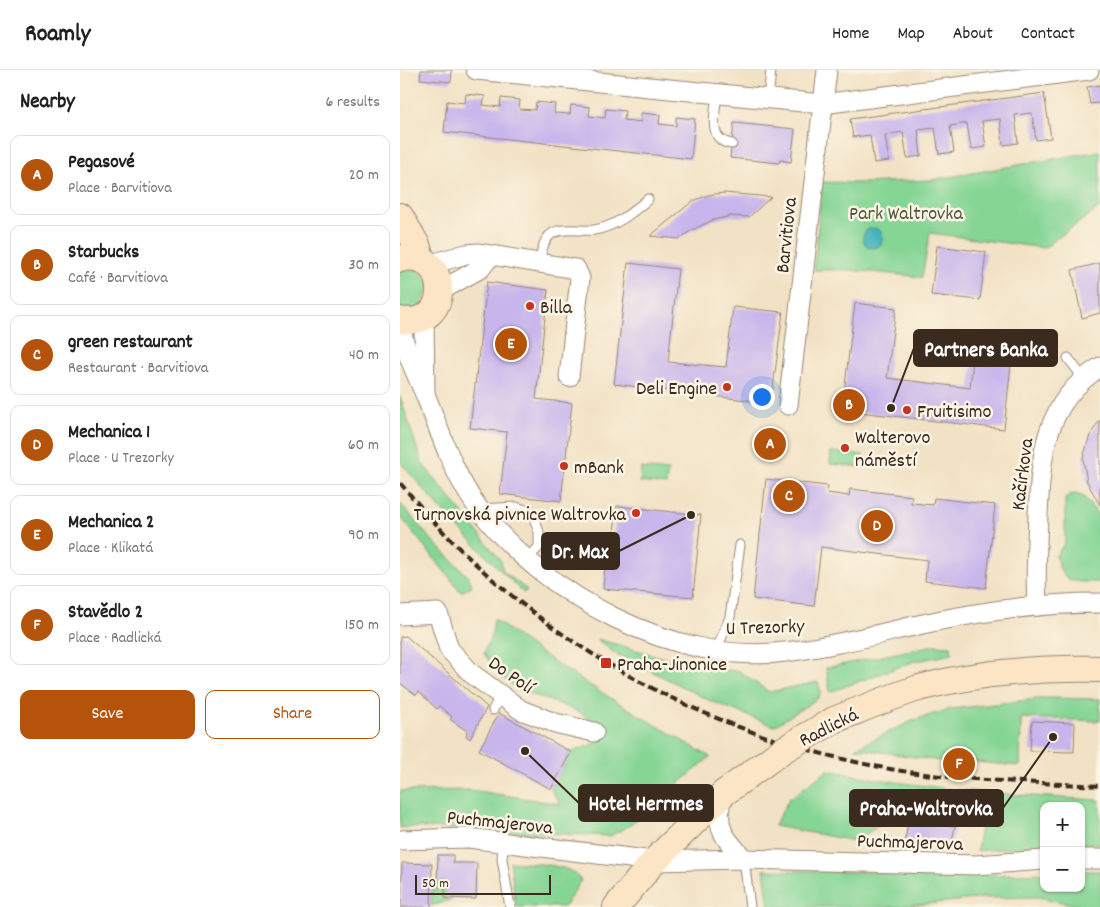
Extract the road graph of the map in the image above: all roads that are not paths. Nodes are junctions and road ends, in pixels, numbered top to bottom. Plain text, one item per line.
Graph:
1 (476, 70) edge
2 (771, 70) edge
3 (827, 70) edge
4 (1089, 70) edge
5 (717, 95) junction
6 (768, 100) junction
7 (822, 104) junction
8 (732, 144) dead end
9 (648, 199) dead end
10 (400, 216) edge
11 (490, 256) junction
12 (417, 261) edge
13 (539, 263) junction
14 (440, 291) junction
15 (412, 319) edge
16 (400, 325) edge
17 (1068, 358) dead end
18 (1094, 375) edge
19 (570, 377) dead end
20 (426, 396) junction
21 (788, 405) dead end
22 (479, 510) junction
23 (740, 545) dead end
24 (526, 560) junction
25 (1100, 603) edge
26 (1037, 606) junction
27 (400, 615) edge
28 (716, 651) junction
29 (1100, 669) edge
30 (594, 732) dead end
31 (723, 795) junction
32 (400, 840) edge
33 (503, 842) junction
34 (1085, 858) edge
35 (744, 859) junction
36 (1100, 859) edge
37 (1040, 860) edge
38 (654, 861) junction
39 (510, 907) edge
40 (616, 907) edge
41 (750, 907) edge

1 - 5 street
2 - 6 lane
3 - 7 street, Barvitiova
4 - 7 street
5 - 6 street
5 - 8 lane
6 - 7 street
7 - 21 street, Barvitiova
9 - 13 lane
10 - 12 main road
11 - 12 street
11 - 13 street
11 - 14 street
12 - 14 main road
13 - 19 street
14 - 15 main road
15 - 20 street, U Trezorky
16 - 20 street, U Trezorky
17 - 18 lane
18 - 26 street, Kačírkova
20 - 22 street, U Trezorky
22 - 24 street, U Trezorky
22 - 24 lane
23 - 28 lane
24 - 28 street, U Trezorky
25 - 26 street, U Trezorky
26 - 28 street, U Trezorky
27 - 30 street, Do Polí
29 - 31 main road, Radlická, bridge
31 - 35 street
31 - 38 main road, Radlická
32 - 33 street, Puchmajerova
33 - 38 street, Puchmajerova
33 - 39 lane
34 - 36 street
35 - 37 street, Puchmajerova
35 - 38 street, Puchmajerova
35 - 41 lane
38 - 40 main road, Radlická

